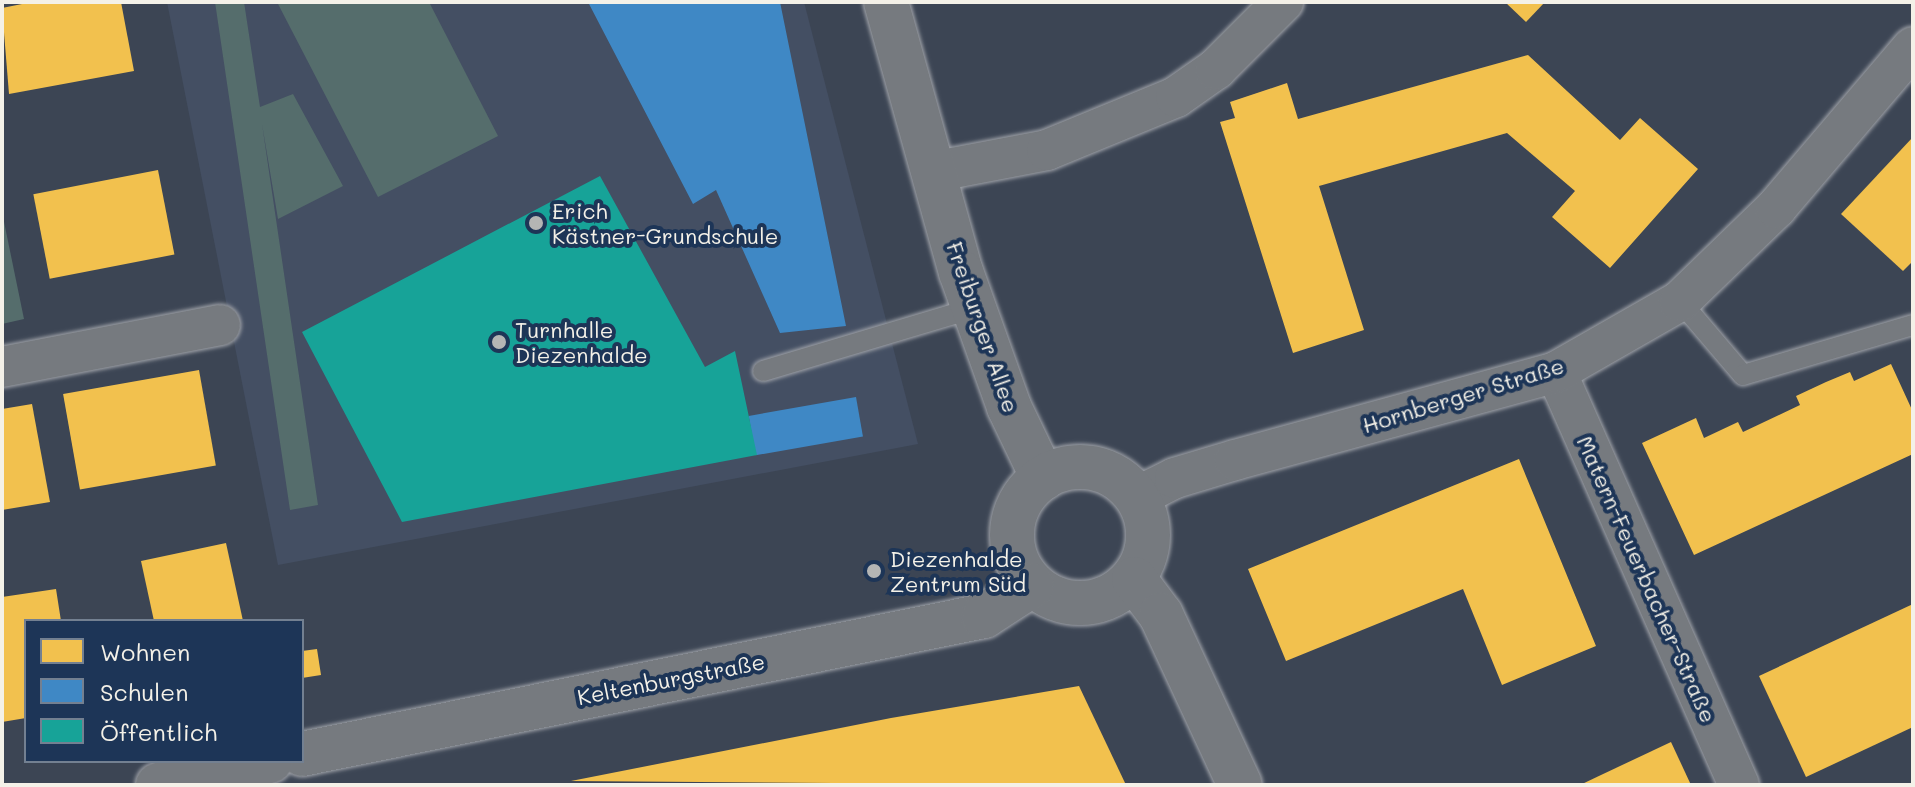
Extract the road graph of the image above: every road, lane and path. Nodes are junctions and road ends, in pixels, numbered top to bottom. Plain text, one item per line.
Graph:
1 (886, 2) edge
2 (1283, 2) edge
3 (1913, 47) edge
4 (932, 172) junction
5 (1680, 301) junction
6 (974, 308) junction
7 (220, 325) dead end
8 (1913, 325) edge
9 (2, 367) edge
10 (763, 371) dead end
11 (1556, 372) junction
12 (1043, 478) junction
13 (1137, 497) junction
14 (1134, 579) junction
15 (1032, 585) junction
16 (304, 754) edge
17 (261, 763) edge
18 (158, 785) edge
19 (1240, 785) edge
20 (1739, 785) edge

1 - 4 street, Freiburger Allee
2 - 4 street
3 - 5 street, Hornberger Straße
4 - 6 street, Freiburger Allee
5 - 8 lane
5 - 11 street, Hornberger Straße
6 - 10 lane
6 - 12 street, Freiburger Allee
7 - 9 street
11 - 13 street, Hornberger Straße
11 - 20 street, Matern-Feuerbacher-Straße
12 - 13 street
12 - 15 street
13 - 14 street
14 - 15 street
14 - 19 street
15 - 16 street, Keltenburgstraße
17 - 18 street

